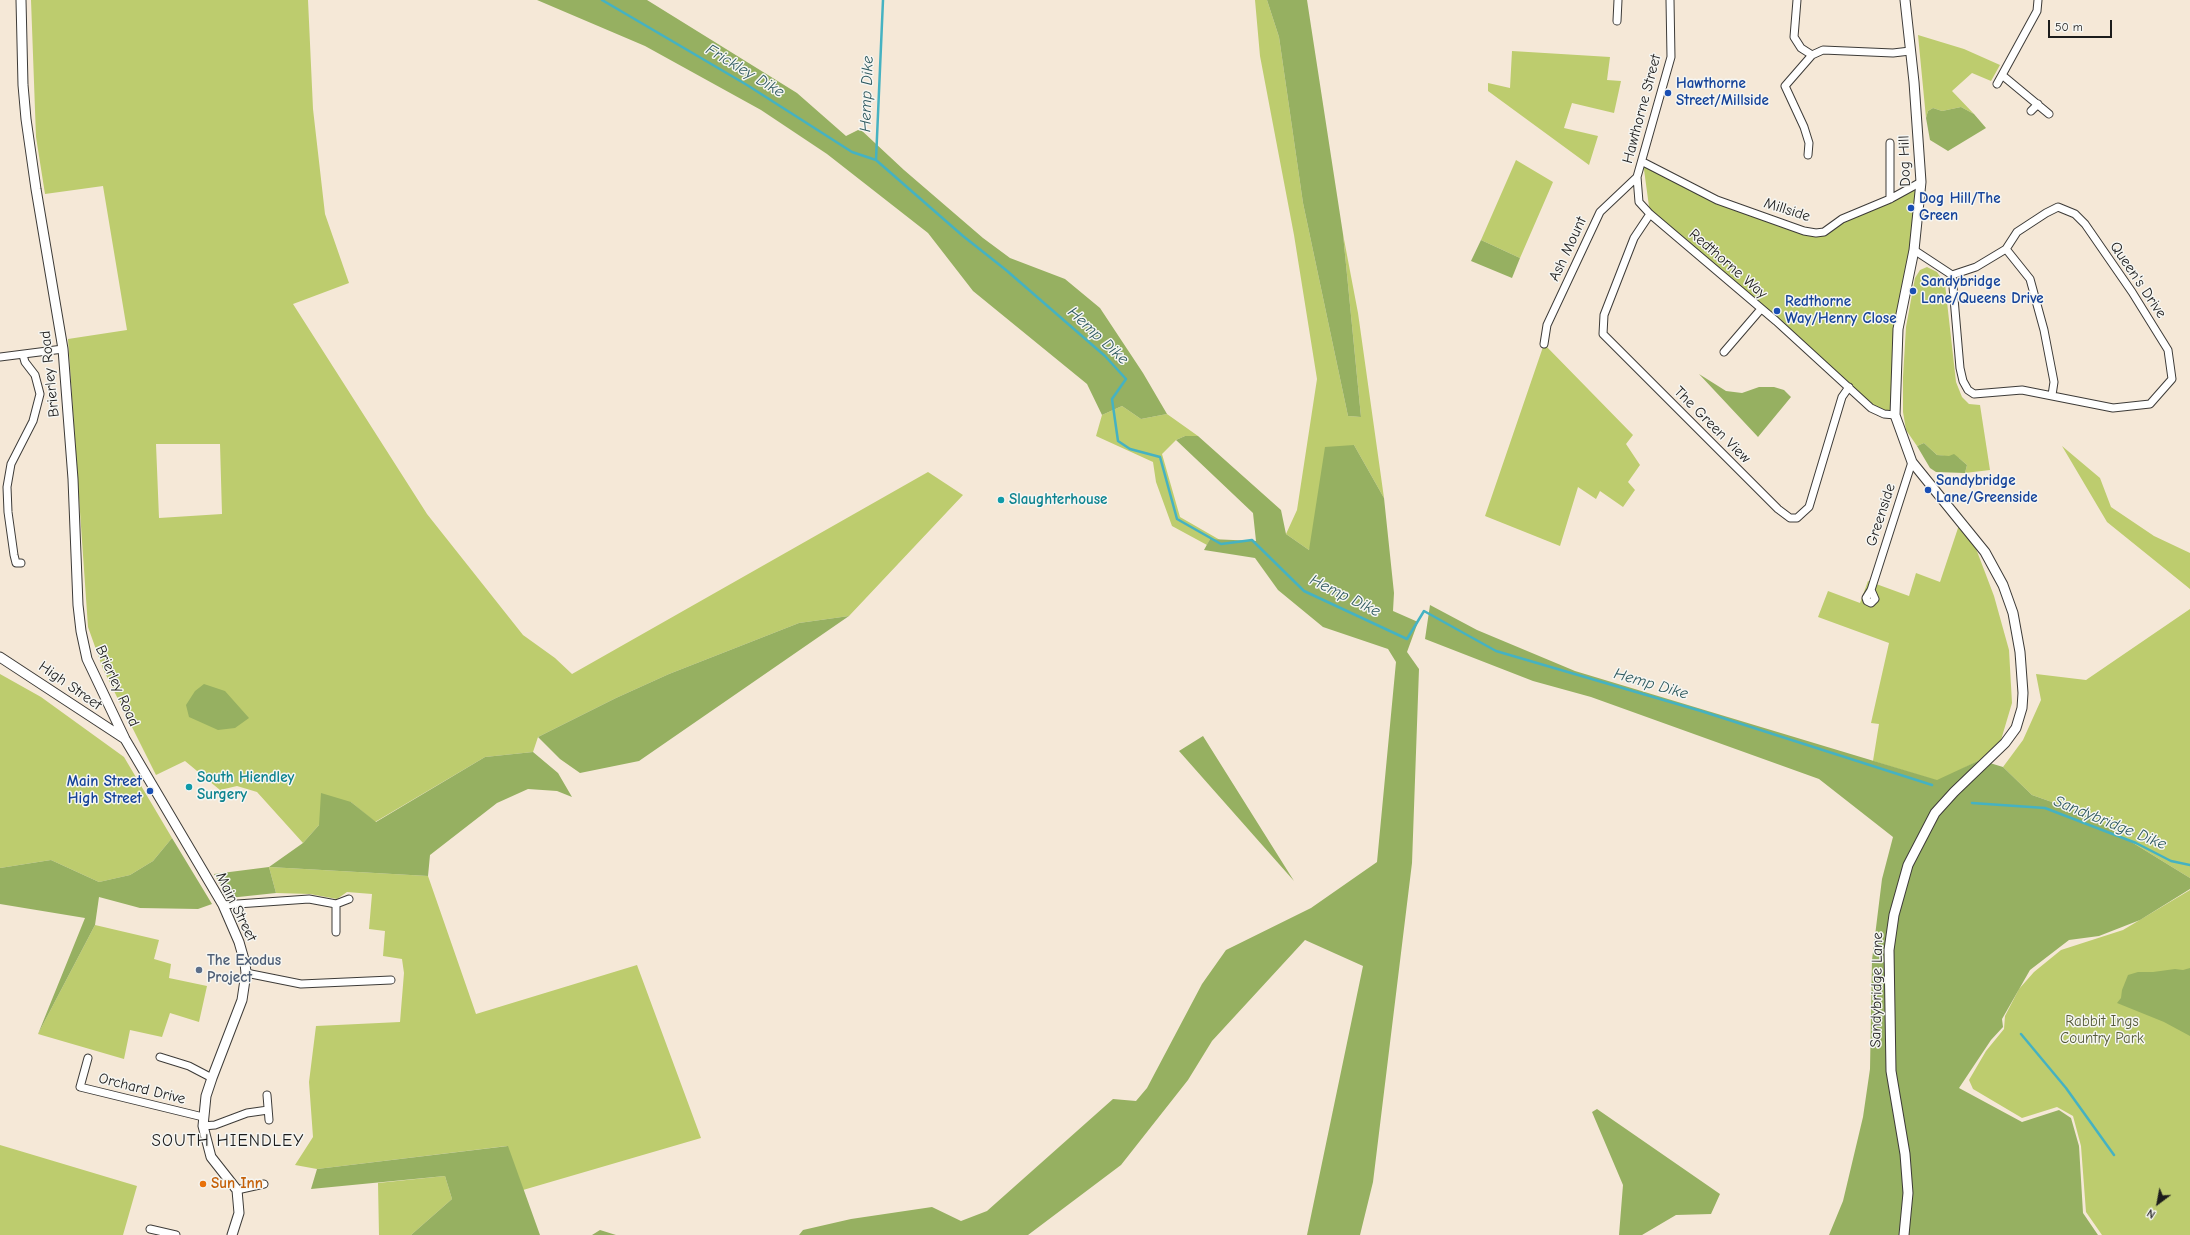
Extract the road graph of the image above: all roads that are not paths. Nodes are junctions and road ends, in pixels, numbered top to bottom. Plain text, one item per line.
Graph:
1 (21, 0) edge
2 (1618, 0) edge
3 (1670, 0) edge
4 (1797, 0) edge
5 (1905, 0) edge
6 (2038, 0) edge
7 (1618, 21) dead end
8 (1910, 51) junction
9 (1812, 55) junction
10 (2002, 75) junction
11 (1997, 84) dead end
12 (2038, 104) junction
13 (2031, 111) dead end
14 (2049, 114) dead end
15 (1890, 143) dead end
16 (1808, 155) dead end
17 (1643, 162) junction
18 (1637, 177) junction
19 (1921, 182) junction
20 (1890, 199) junction
21 (1650, 214) junction
22 (2006, 249) junction
23 (1914, 250) junction
24 (1952, 275) junction
25 (1761, 309) junction
26 (1544, 344) dead end
27 (63, 349) junction
28 (1724, 352) dead end
29 (23, 355) junction
30 (0, 357) edge
31 (1849, 388) junction
32 (2052, 395) junction
33 (1896, 415) junction
34 (1912, 462) junction
35 (21, 563) dead end
36 (1871, 590) dead end
37 (0, 657) edge
38 (125, 739) junction
39 (349, 899) dead end
40 (223, 904) junction
41 (336, 904) junction
42 (336, 932) dead end
43 (246, 973) junction
44 (391, 980) dead end
45 (160, 1057) dead end
46 (88, 1058) dead end
47 (212, 1078) junction
48 (267, 1095) dead end
49 (268, 1110) junction
50 (269, 1120) dead end
51 (203, 1121) junction
52 (264, 1184) dead end
53 (237, 1190) junction
54 (150, 1229) dead end
55 (176, 1235) edge
56 (232, 1235) edge
57 (1904, 1235) edge

1 - 27 street, Brierley Road
2 - 7 street
3 - 17 street, Hawthorne Street
4 - 9 street
5 - 8 street, Dog Hill
6 - 10 street
8 - 9 street
8 - 19 street, Dog Hill
9 - 16 street
10 - 11 street
10 - 12 street
12 - 13 street
12 - 14 street
15 - 20 street
17 - 18 street, Hawthorne Street
17 - 20 street, Millside
18 - 21 street, Redthorne Way
18 - 26 street, Ash Mount
19 - 20 street, Millside
19 - 23 street, Dog Hill
21 - 25 street, Redthorne Way
21 - 31 street, The Green View
22 - 24 street, Queen's Drive
22 - 32 street
22 - 32 street, Queen's Drive
23 - 24 street
23 - 33 street, Dog Hill
24 - 32 street, Queen's Drive
25 - 28 street
25 - 31 street, Redthorne Way
27 - 29 street
27 - 38 street, Brierley Road
29 - 30 street
29 - 35 street
31 - 33 street, Redthorne Way
33 - 34 street, Sandybridge Lane
34 - 36 street, Greenside
34 - 57 street, Sandybridge Lane
37 - 38 street, High Street
38 - 40 street, Main Street
39 - 41 street
40 - 41 street
40 - 43 street, Main Street
41 - 42 street
43 - 44 street
43 - 47 street, Main Street
45 - 47 street
46 - 51 street, Orchard Drive
47 - 51 street, Main Street
48 - 49 street
49 - 50 street
49 - 51 street
51 - 53 street, Main Street
52 - 53 street
53 - 56 street
54 - 55 street

